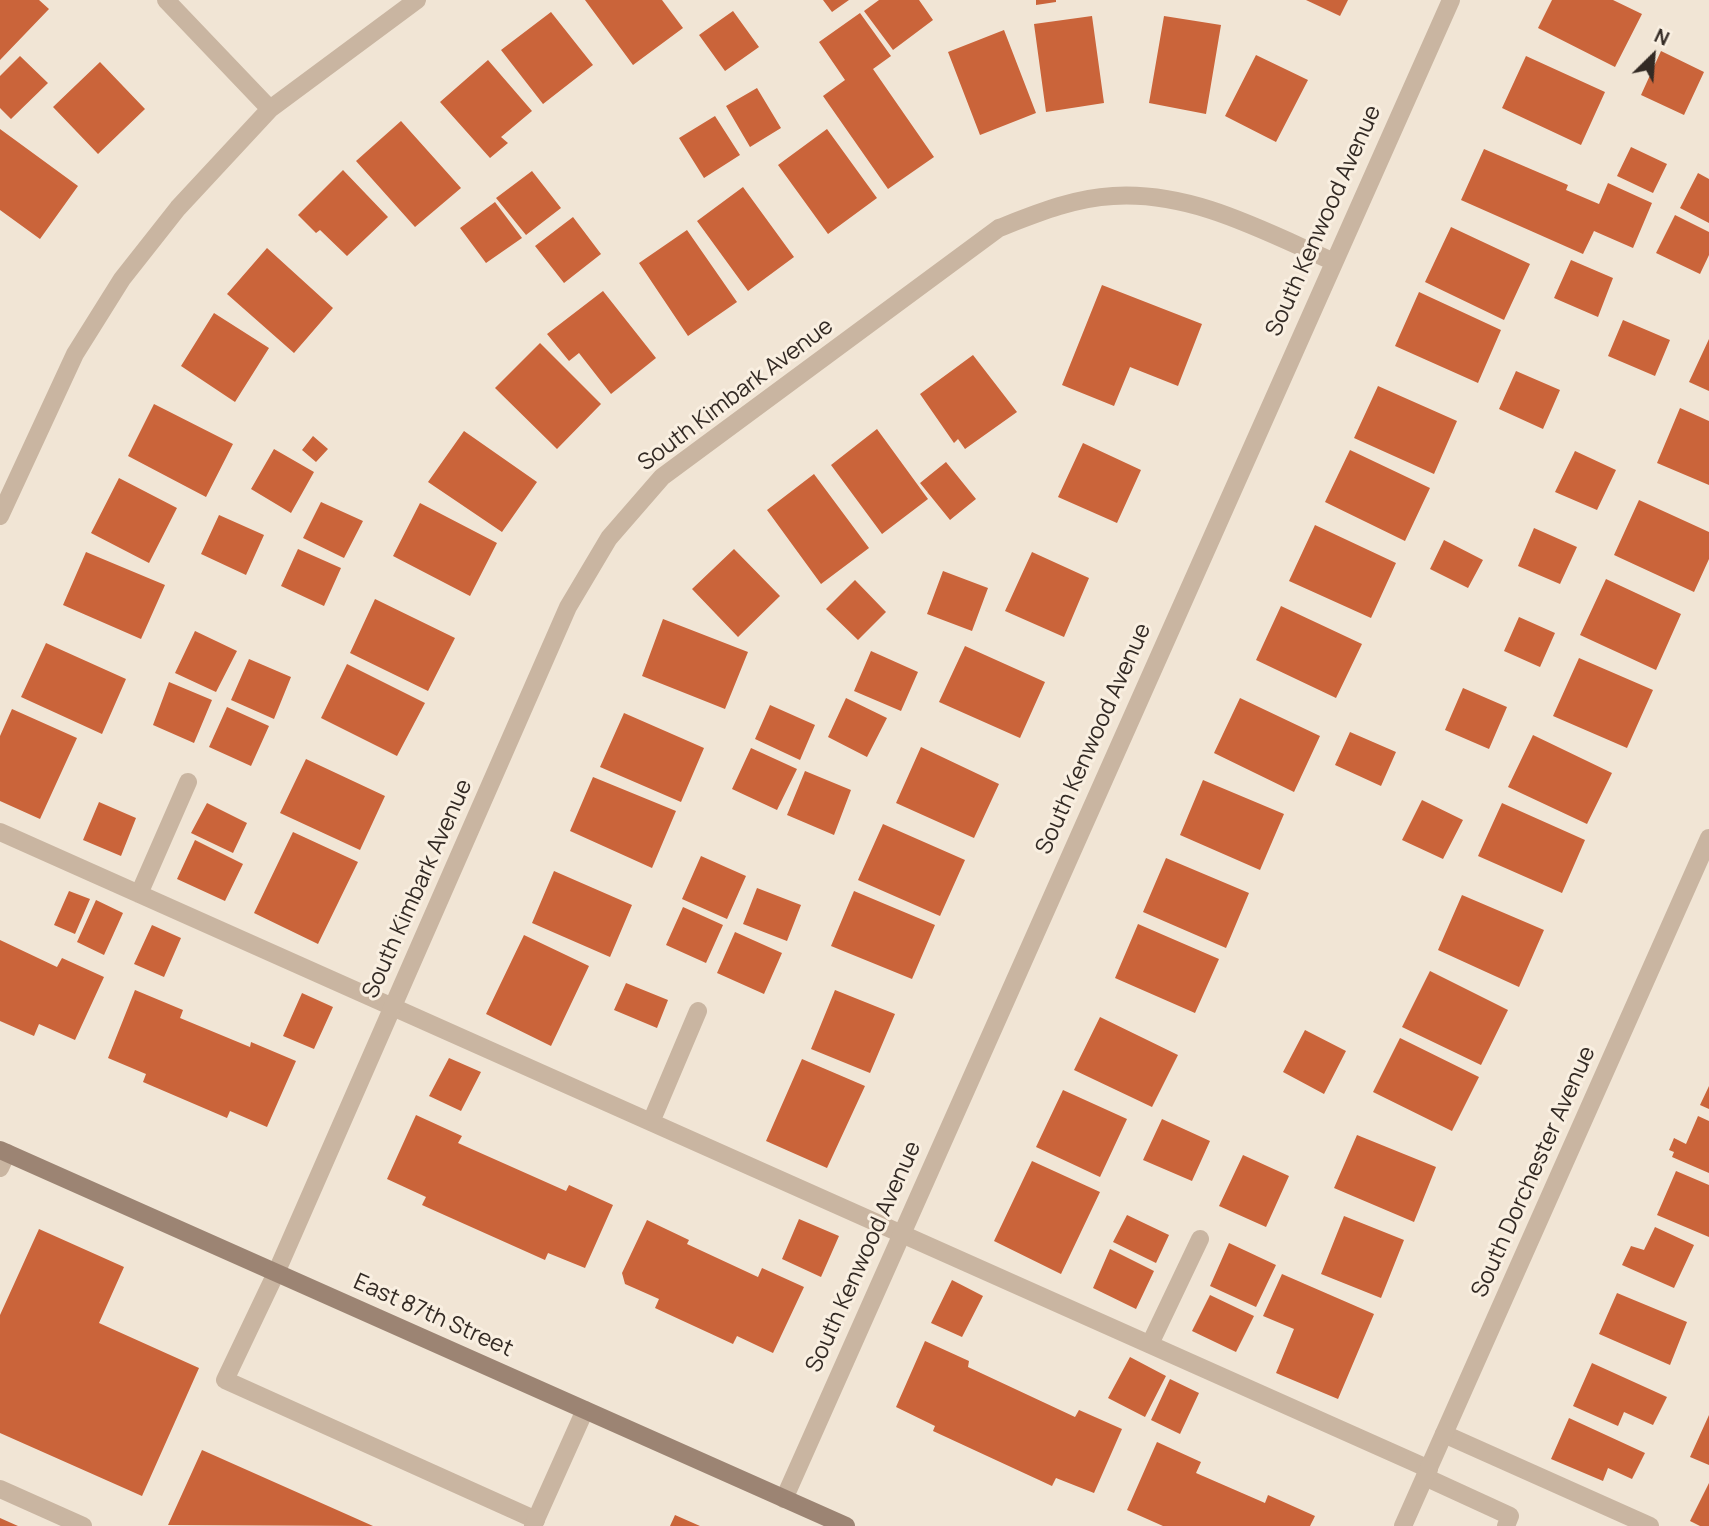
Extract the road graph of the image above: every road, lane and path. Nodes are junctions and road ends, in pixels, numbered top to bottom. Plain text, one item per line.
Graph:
1 (166, 0) edge
2 (417, 0) edge
3 (1451, 0) edge
4 (270, 109) junction
5 (1332, 261) junction
6 (8, 478) edge
7 (0, 516) edge
8 (188, 782) dead end
9 (0, 832) edge
10 (1709, 838) edge
11 (139, 894) junction
12 (393, 1007) junction
13 (698, 1011) dead end
14 (651, 1122) junction
15 (2, 1157) edge
16 (901, 1234) junction
17 (1200, 1239) dead end
18 (276, 1273) junction
19 (1150, 1345) junction
20 (585, 1410) junction
21 (1444, 1434) junction
22 (1427, 1473) junction
23 (0, 1489) edge
24 (784, 1499) junction
25 (534, 1523) edge
26 (83, 1526) edge
27 (846, 1526) edge
28 (1403, 1526) edge
29 (1506, 1526) edge
30 (1650, 1526) edge

1 - 4 street
2 - 4 street
3 - 5 street, South Kenwood Avenue
4 - 6 street
5 - 12 street, South Kimbark Avenue
5 - 16 street, South Kenwood Avenue
6 - 7 street
8 - 11 street
9 - 11 street
10 - 21 street, South Dorchester Avenue
11 - 12 street
12 - 14 street
12 - 18 street, South Kimbark Avenue
13 - 14 street
14 - 16 street
15 - 18 main road, East 87th Street
16 - 19 street
16 - 24 street, South Kenwood Avenue
17 - 19 street
18 - 20 main road, East 87th Street
18 - 25 street, South Kimbark Avenue
19 - 22 street
20 - 24 main road, East 87th Street
20 - 25 street
21 - 22 street, South Dorchester Avenue
21 - 30 street
22 - 28 street, South Dorchester Avenue
22 - 29 street
23 - 26 street
24 - 27 main road, East 87th Street

